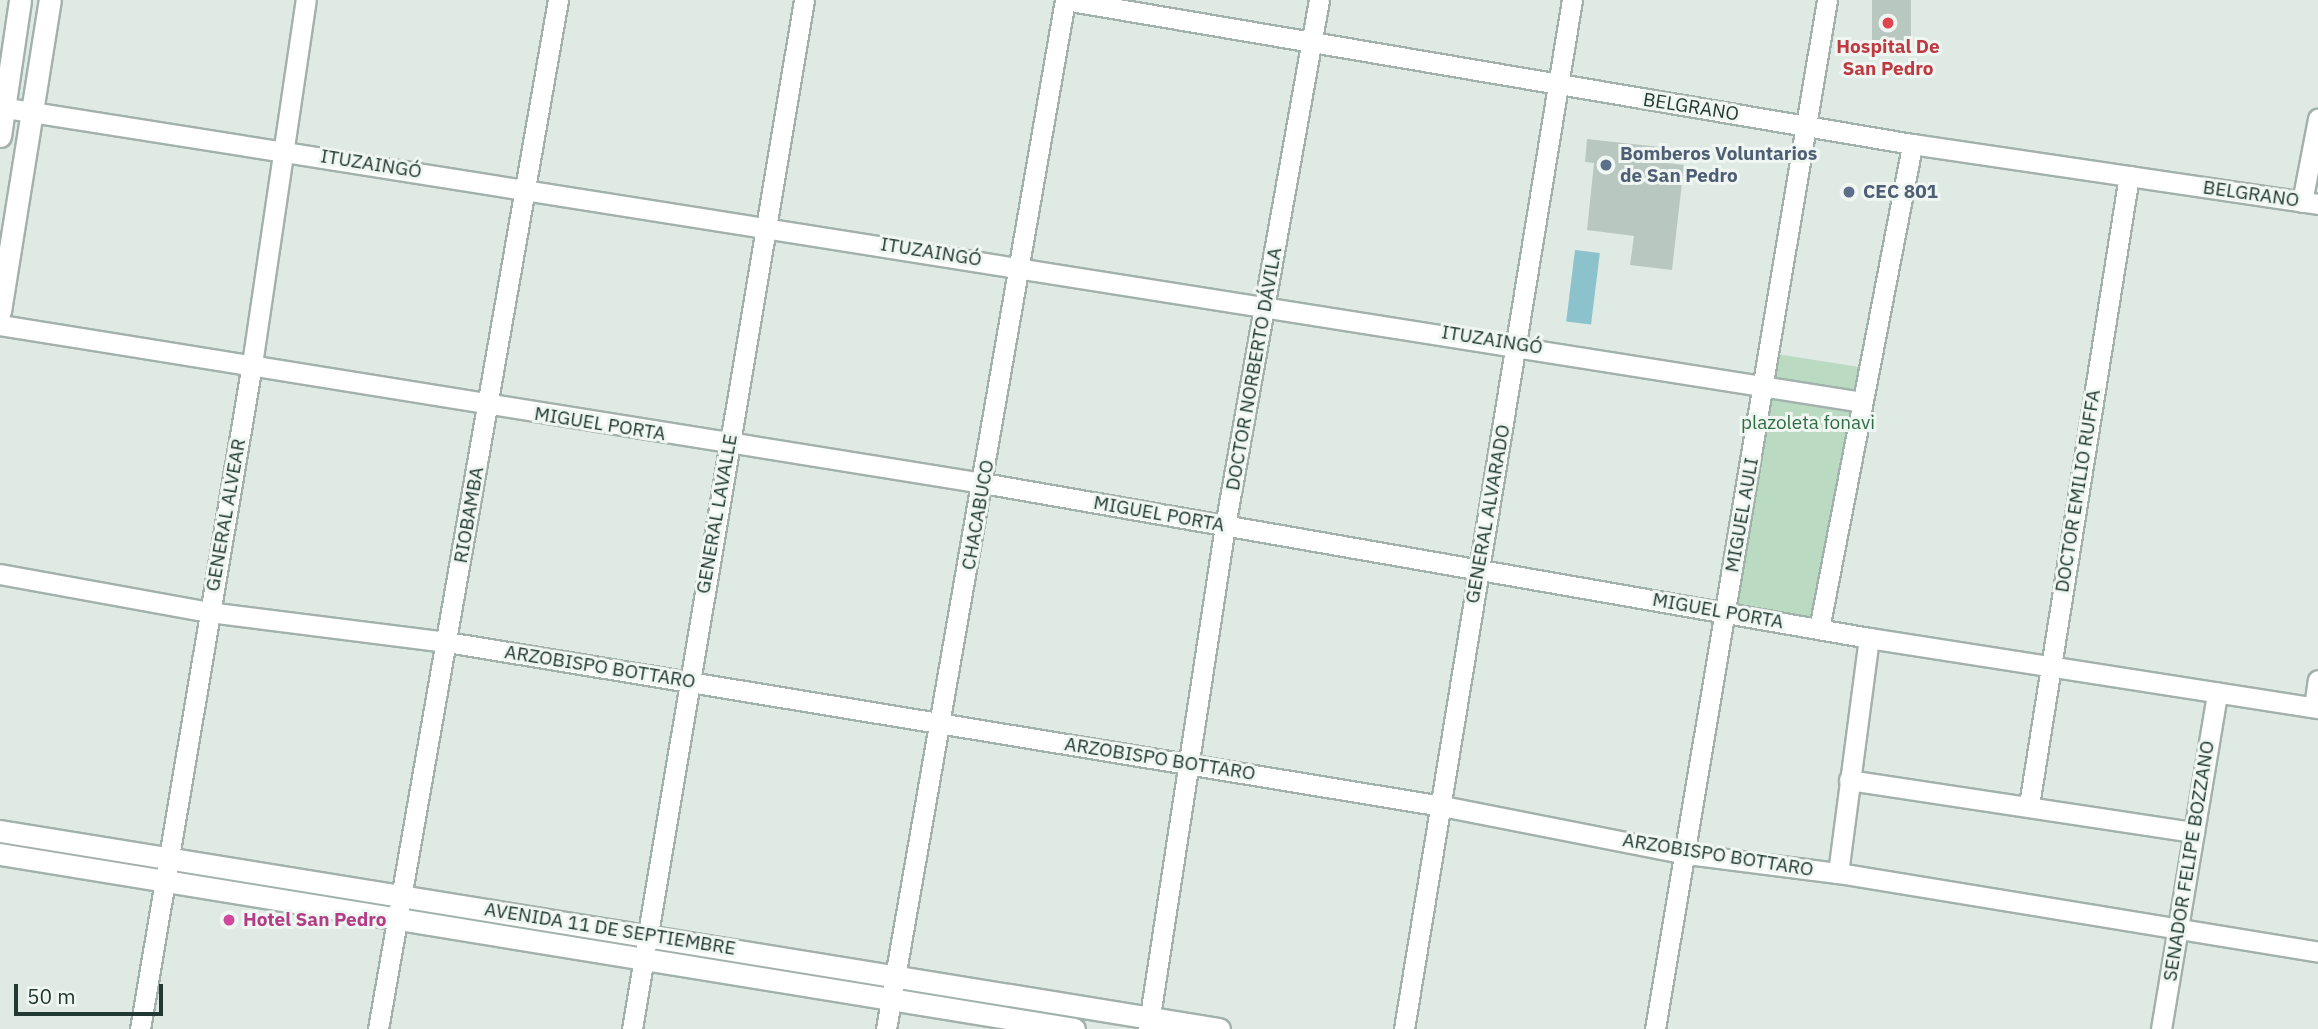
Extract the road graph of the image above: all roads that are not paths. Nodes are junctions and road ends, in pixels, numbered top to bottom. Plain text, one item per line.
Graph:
1 (20, 0) edge
2 (50, 0) edge
3 (306, 0) edge
4 (558, 0) edge
5 (804, 0) edge
6 (1065, 0) edge
7 (1319, 0) edge
8 (1572, 0) edge
9 (1827, 0) edge
10 (1312, 43) junction
11 (1557, 85) junction
12 (2, 107) edge
13 (34, 112) junction
14 (2318, 119) edge
15 (1806, 126) junction
16 (0, 136) edge
17 (1912, 144) junction
18 (282, 150) junction
19 (2129, 176) junction
20 (525, 189) junction
21 (2310, 203) edge
22 (766, 226) junction
23 (1022, 267) junction
24 (1266, 305) junction
25 (0, 311) edge
26 (0, 325) edge
27 (1517, 344) junction
28 (252, 364) junction
29 (1766, 384) junction
30 (1862, 402) junction
31 (488, 406) junction
32 (729, 445) junction
33 (983, 483) junction
34 (1225, 526) junction
35 (1478, 566) junction
36 (0, 574) edge
37 (209, 612) junction
38 (1724, 613) junction
39 (1818, 629) junction
40 (1869, 638) junction
41 (447, 642) junction
42 (2050, 666) junction
43 (2318, 680) edge
44 (689, 682) junction
45 (2217, 693) junction
46 (2316, 707) edge
47 (939, 723) junction
48 (1189, 764) junction
49 (1849, 780) junction
50 (1441, 806) junction
51 (2029, 806) junction
52 (0, 831) edge
53 (2194, 832) junction
54 (0, 854) edge
55 (1687, 854) junction
56 (168, 857) junction
57 (1838, 873) junction
58 (163, 881) junction
59 (401, 895) junction
60 (396, 919) junction
61 (2178, 927) junction
62 (648, 935) junction
63 (2318, 952) edge
64 (645, 959) junction
65 (895, 976) junction
66 (890, 999) junction
67 (1149, 1023) edge
68 (140, 1029) edge
69 (378, 1029) edge
70 (632, 1029) edge
71 (886, 1029) edge
72 (1074, 1029) edge
73 (1219, 1029) edge
74 (1404, 1029) edge
75 (1655, 1029) edge
76 (2161, 1029) edge

1 - 12 main road
2 - 13 main road
3 - 18 street, GENERAL ALVEAR
4 - 20 street, RIOBAMBA
5 - 22 street, GENERAL LAVALLE
6 - 10 street, BELGRANO
6 - 23 street, CHACABUCO
7 - 10 street, DOCTOR NORBERTO DÁVILA
8 - 11 street, GENERAL ALVARADO
9 - 15 street, MIGUEL AULI
10 - 11 street, BELGRANO
10 - 24 street, DOCTOR NORBERTO DÁVILA
11 - 15 street, BELGRANO
11 - 27 street, GENERAL ALVARADO
12 - 13 street, ITUZAINGÓ
12 - 16 main road
13 - 18 street, ITUZAINGÓ
13 - 25 main road
14 - 21 street
15 - 17 street, BELGRANO
15 - 29 street, MIGUEL AULI
17 - 19 street, BELGRANO
17 - 30 street
18 - 20 street, ITUZAINGÓ
18 - 28 street, GENERAL ALVEAR
19 - 21 street, BELGRANO
19 - 42 street, DOCTOR EMILIO RUFFA
20 - 22 street, ITUZAINGÓ
20 - 31 street, RIOBAMBA
22 - 23 street, ITUZAINGÓ
22 - 32 street, GENERAL LAVALLE
23 - 24 street, ITUZAINGÓ
23 - 33 street, CHACABUCO
24 - 27 street, ITUZAINGÓ
24 - 34 street, DOCTOR NORBERTO DÁVILA
26 - 28 street, MIGUEL PORTA
27 - 29 street, ITUZAINGÓ
27 - 35 street, GENERAL ALVARADO
28 - 31 street, MIGUEL PORTA
28 - 37 street, GENERAL ALVEAR
29 - 30 street, ITUZAINGÓ
29 - 38 street, MIGUEL AULI
30 - 39 street
31 - 32 street, MIGUEL PORTA
31 - 41 street, RIOBAMBA
32 - 33 street, MIGUEL PORTA
32 - 44 street, GENERAL LAVALLE
33 - 34 street, MIGUEL PORTA
33 - 47 street, CHACABUCO
34 - 35 street, MIGUEL PORTA
34 - 48 street, DOCTOR NORBERTO DÁVILA
35 - 38 street, MIGUEL PORTA
35 - 50 street, GENERAL ALVARADO
36 - 37 street, ARZOBISPO BOTTARO
37 - 41 street, ARZOBISPO BOTTARO
37 - 56 street, GENERAL ALVEAR
38 - 39 street, MIGUEL PORTA
38 - 55 street, MIGUEL AULI
39 - 40 street, MIGUEL PORTA
40 - 42 street, MIGUEL PORTA
40 - 49 street
41 - 44 street, ARZOBISPO BOTTARO
41 - 59 street, RIOBAMBA
42 - 45 street, MIGUEL PORTA
42 - 51 street, DOCTOR EMILIO RUFFA
43 - 46 street
44 - 47 street, ARZOBISPO BOTTARO
44 - 62 street, GENERAL LAVALLE
45 - 46 street, MIGUEL PORTA
45 - 53 street, SENADOR FELIPE BOZZANO
47 - 48 street, ARZOBISPO BOTTARO
47 - 65 street, CHACABUCO
48 - 50 street, ARZOBISPO BOTTARO
48 - 67 street, DOCTOR NORBERTO DÁVILA
49 - 51 street
49 - 57 street
50 - 55 street, ARZOBISPO BOTTARO
50 - 74 street, GENERAL ALVARADO
51 - 53 street
52 - 56 main road, AVENIDA 11 DE SEPTIEMBRE
53 - 61 street, SENADOR FELIPE BOZZANO
54 - 58 main road, AVENIDA 11 DE SEPTIEMBRE
55 - 57 street, ARZOBISPO BOTTARO
55 - 75 street, MIGUEL AULI
56 - 58 street, GENERAL ALVEAR
56 - 59 main road, AVENIDA 11 DE SEPTIEMBRE
57 - 61 street, ARZOBISPO BOTTARO
58 - 60 main road, AVENIDA 11 DE SEPTIEMBRE
58 - 68 street, GENERAL ALVEAR
59 - 60 street, RIOBAMBA
59 - 62 main road, AVENIDA 11 DE SEPTIEMBRE
60 - 64 main road, AVENIDA 11 DE SEPTIEMBRE
60 - 69 street, RIOBAMBA
61 - 63 street, ARZOBISPO BOTTARO
61 - 76 street, SENADOR FELIPE BOZZANO
62 - 64 street, GENERAL LAVALLE
62 - 65 main road, AVENIDA 11 DE SEPTIEMBRE
64 - 66 main road, AVENIDA 11 DE SEPTIEMBRE
64 - 70 street, GENERAL LAVALLE
65 - 66 street, CHACABUCO
65 - 67 main road, AVENIDA 11 DE SEPTIEMBRE
66 - 71 street, CHACABUCO
66 - 72 main road, AVENIDA 11 DE SEPTIEMBRE
67 - 73 main road, AVENIDA 11 DE SEPTIEMBRE

